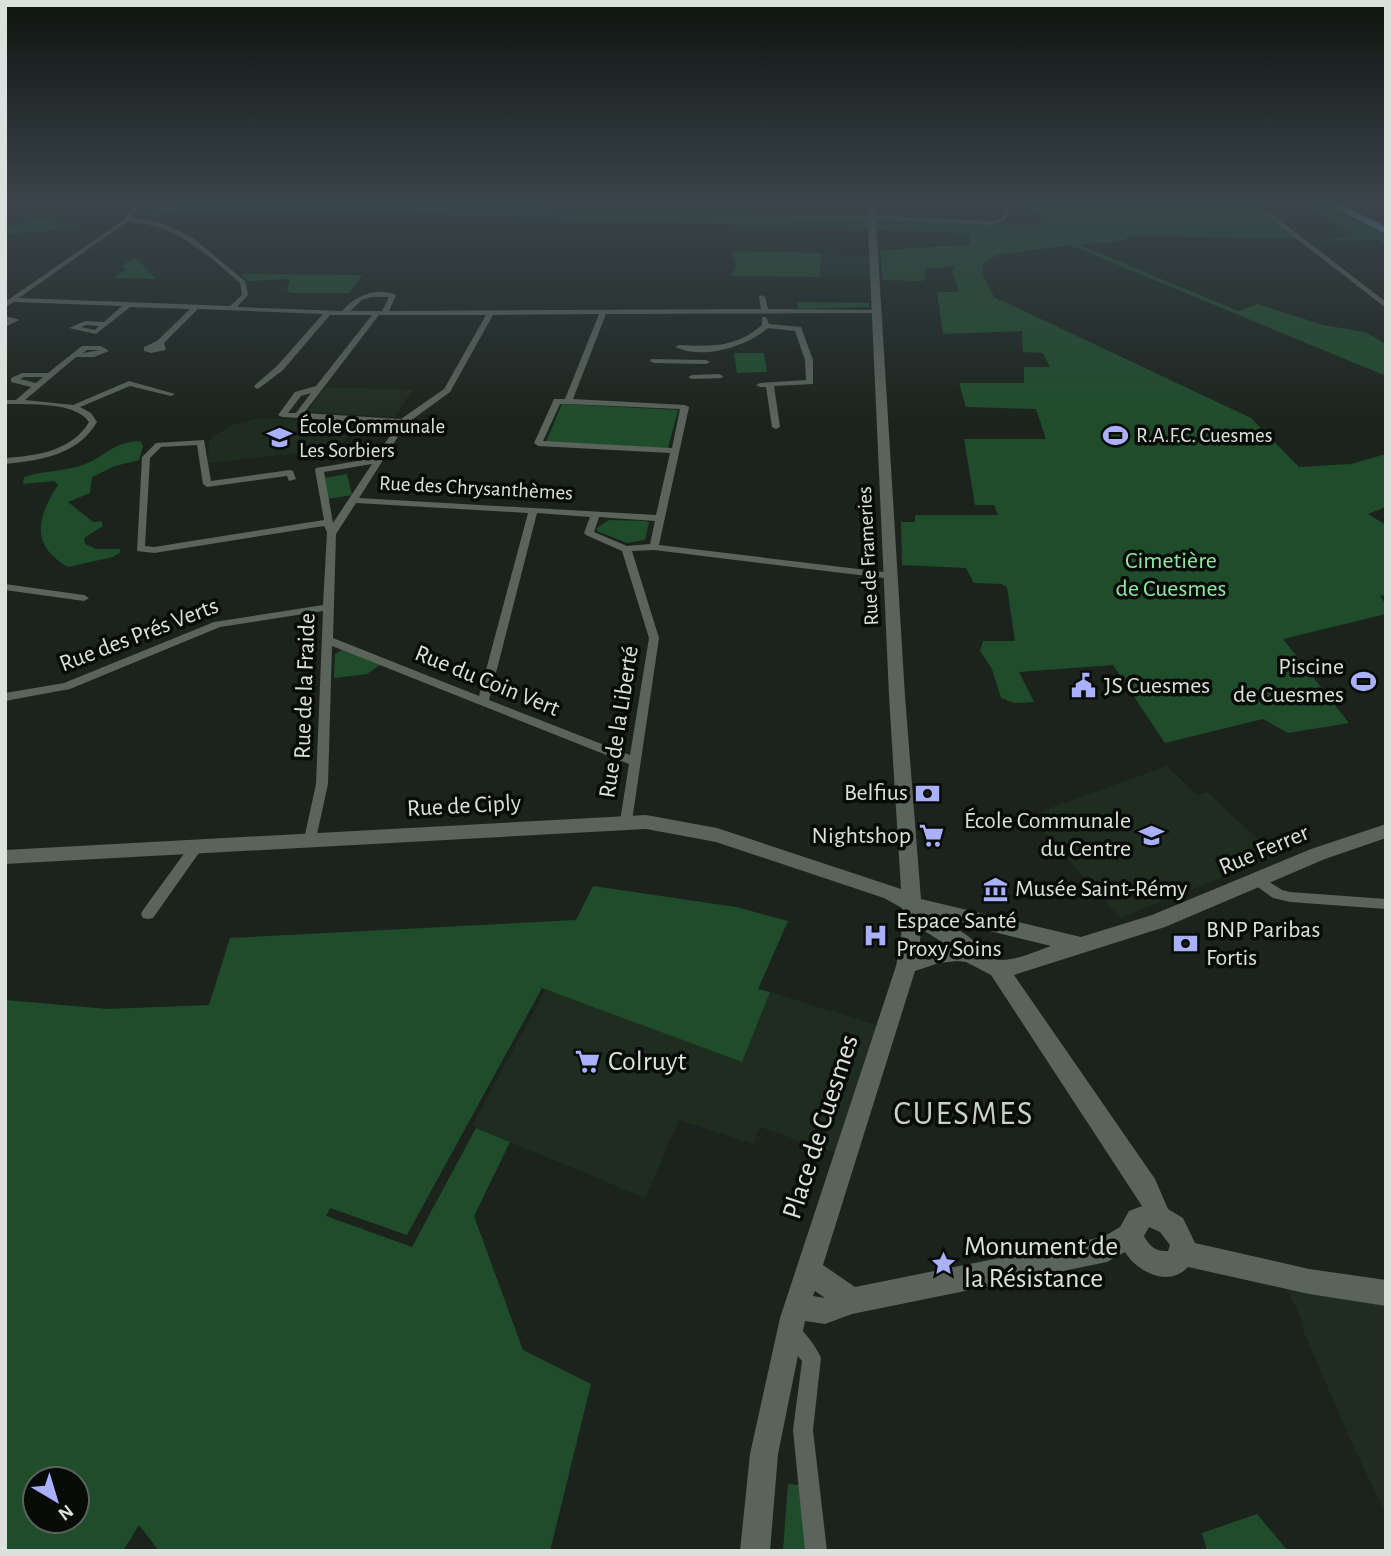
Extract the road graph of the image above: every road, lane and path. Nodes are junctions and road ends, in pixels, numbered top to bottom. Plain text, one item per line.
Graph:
1 (45, 278) edge
2 (238, 278) edge
3 (875, 278) edge
4 (1350, 278) edge
5 (762, 297) dead end
6 (668, 302) dead end
7 (9, 303) edge
8 (128, 304) junction
9 (1385, 305) edge
10 (197, 307) junction
11 (232, 309) junction
12 (764, 311) junction
13 (877, 311) junction
14 (603, 312) junction
15 (670, 312) junction
16 (328, 313) junction
17 (344, 313) junction
18 (380, 313) junction
19 (490, 314) junction
20 (5, 318) edge
21 (106, 324) dead end
22 (5, 325) edge
23 (766, 326) junction
24 (160, 343) dead end
25 (678, 347) dead end
26 (706, 349) junction
27 (74, 355) dead end
28 (654, 361) dead end
29 (706, 362) junction
30 (50, 375) junction
31 (707, 376) junction
32 (719, 376) dead end
33 (692, 377) dead end
34 (765, 385) joint
35 (37, 386) junction
36 (258, 387) dead end
37 (319, 388) junction
38 (171, 394) dead end
39 (568, 401) junction
40 (5, 402) edge
41 (18, 402) junction
42 (76, 407) junction
43 (298, 415) junction
44 (403, 422) junction
45 (776, 427) dead end
46 (674, 450) junction
47 (380, 460) junction
48 (5, 461) edge
49 (292, 479) dead end
50 (355, 500) junction
51 (533, 511) junction
52 (596, 514) junction
53 (660, 518) junction
54 (329, 522) junction
55 (331, 534) junction
56 (654, 547) junction
57 (626, 549) junction
58 (892, 576) junction
59 (5, 587) edge
60 (84, 598) dead end
61 (329, 607) junction
62 (327, 640) junction
63 (5, 697) edge
64 (482, 701) junction
65 (633, 761) junction
66 (626, 821) junction
67 (1386, 831) edge
68 (310, 839) junction
69 (196, 847) junction
70 (5, 857) edge
71 (1260, 881) junction
72 (1386, 904) edge
73 (912, 911) junction
74 (148, 914) dead end
75 (982, 922) junction
76 (1009, 928) junction
77 (1083, 946) junction
78 (971, 953) junction
79 (906, 966) junction
80 (1007, 967) junction
81 (1159, 1217) junction
82 (1136, 1245) junction
83 (1183, 1253) junction
84 (807, 1270) junction
85 (1386, 1293) edge
86 (852, 1301) junction
87 (793, 1319) junction
88 (755, 1551) edge
89 (816, 1551) edge

1 - 7 street
2 - 11 street
3 - 13 street, Rue de Frameries
4 - 9 street
5 - 12 street
6 - 15 street
7 - 8 street
8 - 10 street
8 - 21 street
10 - 11 street
10 - 24 street
11 - 16 street
12 - 13 street
12 - 15 street
12 - 23 street
13 - 58 street, Rue de Frameries
14 - 15 street
14 - 19 street
14 - 39 street
16 - 17 street
16 - 36 street
17 - 18 street
17 - 18 street
18 - 19 street
18 - 37 street
19 - 44 street
20 - 22 street
23 - 26 street
23 - 34 street
25 - 26 street
26 - 29 street
27 - 30 street
28 - 29 street
29 - 31 street
30 - 35 street
30 - 35 street
31 - 32 street
31 - 33 street
34 - 45 street
35 - 41 street
37 - 43 street
37 - 43 street
38 - 42 street
39 - 46 street
39 - 46 street
40 - 41 street
41 - 42 street
42 - 48 street
43 - 44 street
44 - 47 street
46 - 53 street
47 - 50 street
47 - 54 street, Rue de la Fraide
49 - 54 street
50 - 51 street, Rue des Chrysanthèmes
50 - 55 street
51 - 52 street, Rue des Chrysanthèmes
51 - 64 street
52 - 53 street, Rue des Chrysanthèmes
52 - 57 street, Rue des Chrysanthèmes
53 - 56 street
54 - 55 street, Rue de la Fraide
55 - 61 street, Rue de la Fraide
56 - 57 street, Rue des Chrysanthèmes
56 - 58 street, Rue des Chrysanthèmes
57 - 65 street, Rue de la Liberté
58 - 73 street, Rue de Frameries
59 - 60 street
61 - 62 street, Rue de la Fraide
61 - 63 street, Rue des Prés Verts
62 - 64 street, Rue du Coin Vert
62 - 68 street, Rue de la Fraide
64 - 65 street, Rue du Coin Vert
65 - 66 street, Rue de la Liberté
66 - 68 street, Rue de Ciply
66 - 73 street, Rue de Ciply
67 - 71 street, Rue Ferrer
68 - 69 street, Rue de Ciply
69 - 70 street, Rue de Ciply
69 - 74 street
71 - 72 street
71 - 77 street, Rue Ferrer
73 - 75 street
73 - 78 street
73 - 79 street, Place de Cuesmes
75 - 76 street
75 - 78 street
76 - 77 street
76 - 80 street
77 - 80 street, Rue Ferrer
78 - 79 street
78 - 80 street
79 - 84 street, Place de Cuesmes
80 - 81 street
81 - 82 street
81 - 83 street
82 - 83 street
82 - 86 street
83 - 85 street
84 - 86 street
84 - 87 street, Place de Cuesmes
86 - 87 street
87 - 88 street, Place de Cuesmes
87 - 89 street

